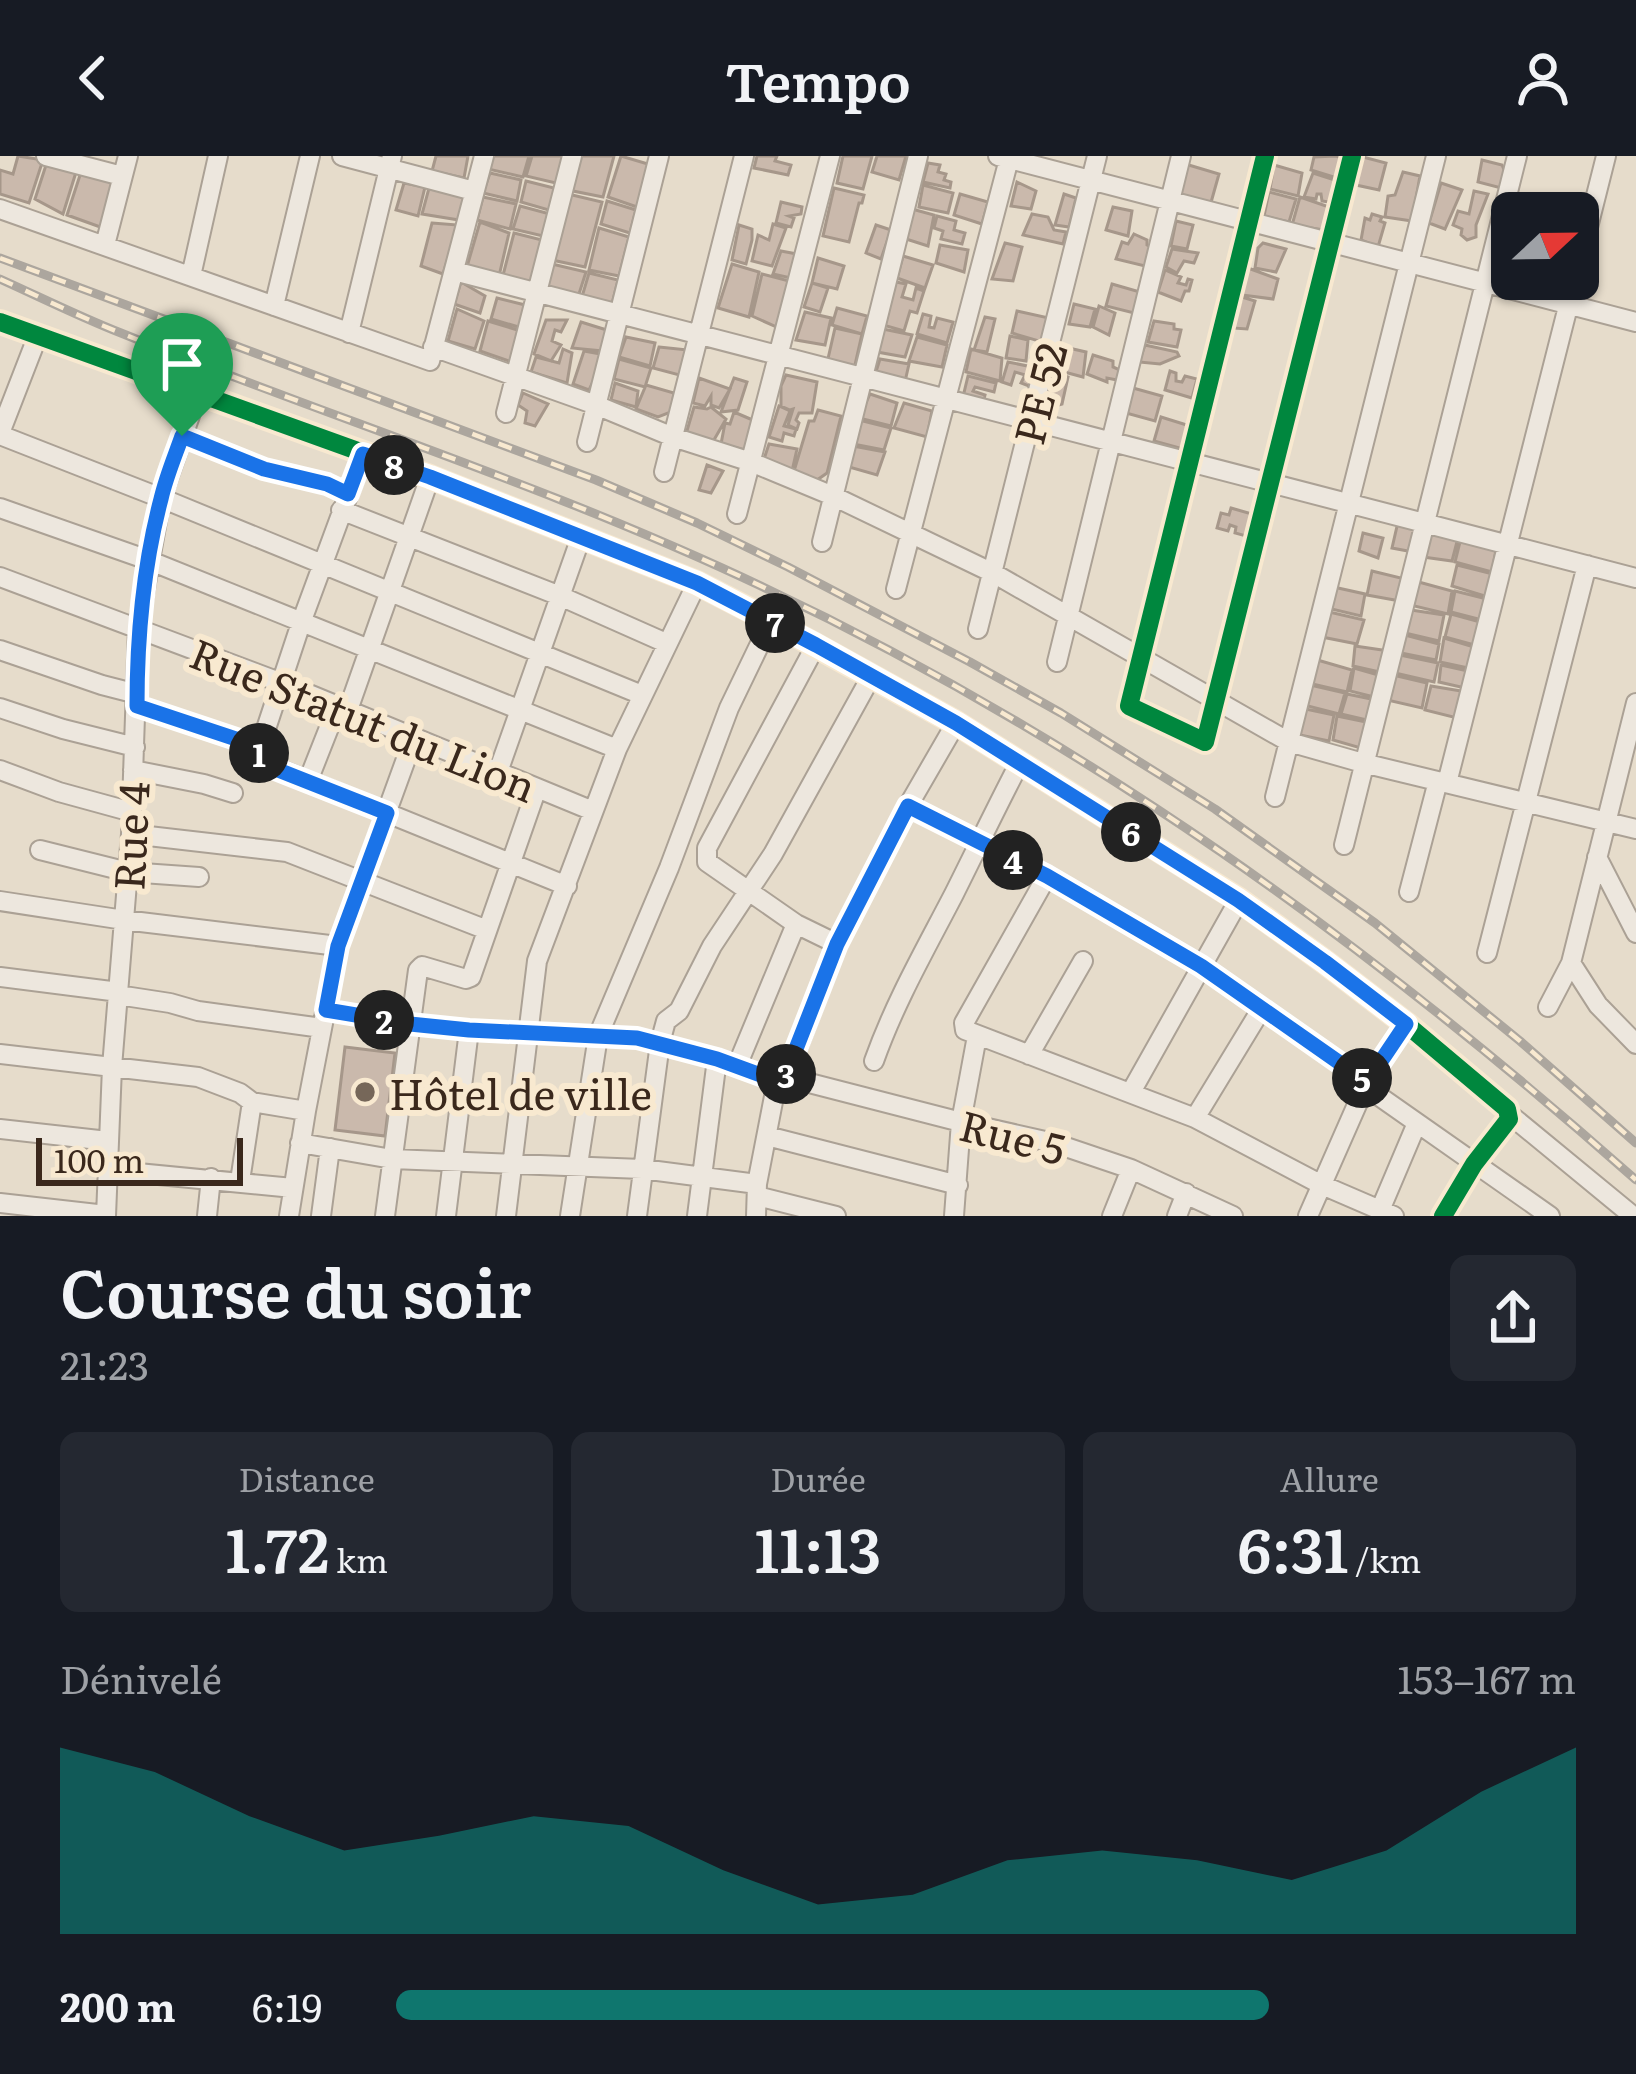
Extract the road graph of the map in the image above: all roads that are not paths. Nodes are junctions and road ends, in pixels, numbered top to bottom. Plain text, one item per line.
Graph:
1 (46, 156) edge
2 (128, 156) edge
3 (218, 156) edge
4 (310, 156) edge
5 (342, 156) edge
6 (484, 156) edge
7 (572, 156) edge
8 (658, 156) edge
9 (744, 156) edge
10 (830, 156) edge
11 (918, 156) edge
12 (1097, 156) edge
13 (1180, 156) edge
14 (1265, 156) edge
15 (1352, 156) edge
16 (1436, 156) edge
17 (1517, 156) edge
18 (1606, 156) edge
19 (1003, 158) edge
20 (390, 163) edge
21 (122, 176) junction
22 (1091, 180) junction
23 (474, 191) junction
24 (1597, 192) edge
25 (1169, 201) junction
26 (0, 208) edge
27 (1249, 221) junction
28 (1331, 242) junction
29 (105, 244) junction
30 (1409, 263) junction
31 (454, 271) junction
32 (191, 276) junction
33 (1485, 283) junction
34 (537, 292) junction
35 (1570, 300) edge
36 (1569, 304) junction
37 (274, 306) junction
38 (619, 314) junction
39 (0, 322) edge
40 (1636, 322) edge
41 (350, 333) junction
42 (699, 334) junction
43 (38, 335) junction
44 (433, 347) junction
45 (778, 355) junction
46 (516, 376) junction
47 (863, 377) junction
48 (198, 392) junction
49 (946, 398) junction
50 (596, 405) junction
51 (506, 413) dead end
52 (1031, 420) junction
53 (0, 434) edge
54 (182, 436) junction
55 (673, 437) junction
56 (586, 442) dead end
57 (1112, 442) junction
58 (363, 454) junction
59 (751, 462) junction
60 (1190, 462) junction
61 (664, 472) dead end
62 (430, 477) junction
63 (1270, 483) junction
64 (833, 496) junction
65 (161, 498) junction
66 (344, 502) junction
67 (1348, 502) junction
68 (0, 508) edge
69 (737, 514) dead end
70 (1424, 523) junction
71 (910, 534) junction
72 (409, 535) junction
73 (581, 537) junction
74 (822, 542) dead end
75 (1508, 544) junction
76 (148, 560) junction
77 (322, 563) junction
78 (1587, 565) junction
79 (993, 573) junction
80 (0, 578) edge
81 (1636, 578) edge
82 (697, 583) junction
83 (896, 589) dead end
84 (391, 592) junction
85 (560, 596) junction
86 (1068, 615) junction
87 (771, 621) junction
88 (301, 622) junction
89 (138, 628) junction
90 (979, 629) dead end
91 (666, 643) junction
92 (816, 645) junction
93 (369, 649) junction
94 (0, 650) edge
95 (540, 653) junction
96 (1142, 658) junction
97 (1057, 662) dead end
98 (872, 675) junction
99 (282, 683) junction
100 (642, 694) junction
101 (137, 700) junction
102 (1216, 700) junction
103 (1636, 703) edge
104 (0, 708) edge
105 (343, 708) junction
106 (520, 709) junction
107 (956, 723) junction
108 (414, 737) junction
109 (1289, 742) junction
110 (260, 747) junction
111 (135, 748) junction
112 (617, 749) junction
113 (1020, 762) junction
114 (1363, 763) junction
115 (0, 770) edge
116 (133, 770) junction
117 (498, 772) junction
118 (308, 781) junction
119 (1442, 782) junction
120 (537, 788) junction
121 (233, 793) dead end
122 (1275, 796) dead end
123 (1527, 801) junction
124 (908, 806) junction
125 (593, 811) junction
126 (132, 812) junction
127 (387, 813) junction
128 (1606, 821) junction
129 (1636, 829) edge
130 (131, 834) junction
131 (977, 842) junction
132 (1344, 845) dead end
133 (40, 850) dead end
134 (1597, 857) junction
135 (510, 864) junction
136 (128, 872) junction
137 (1047, 876) junction
138 (199, 877) dead end
139 (362, 879) junction
140 (567, 886) junction
141 (748, 890) junction
142 (1408, 892) dead end
143 (1238, 900) junction
144 (0, 901) edge
145 (124, 920) junction
146 (796, 924) junction
147 (1635, 929) edge
148 (487, 930) junction
149 (837, 944) junction
150 (338, 946) junction
151 (1487, 953) dead end
152 (1083, 961) dead end
153 (1571, 964) junction
154 (1201, 966) junction
155 (0, 977) edge
156 (118, 994) junction
157 (1548, 1007) dead end
158 (1262, 1008) junction
159 (324, 1019) junction
160 (410, 1024) junction
161 (1406, 1024) junction
162 (469, 1030) junction
163 (528, 1033) junction
164 (598, 1036) junction
165 (977, 1036) junction
166 (660, 1043) junction
167 (1636, 1045) edge
168 (0, 1054) edge
169 (1029, 1055) junction
170 (717, 1059) junction
171 (874, 1061) dead end
172 (737, 1066) junction
173 (112, 1067) junction
174 (781, 1079) junction
175 (1367, 1085) junction
176 (1131, 1093) junction
177 (252, 1102) junction
178 (305, 1111) junction
179 (1510, 1114) junction
180 (1195, 1118) junction
181 (961, 1122) junction
182 (1418, 1124) junction
183 (0, 1129) edge
184 (767, 1136) junction
185 (108, 1141) junction
186 (300, 1143) junction
187 (330, 1148) junction
188 (392, 1159) junction
189 (452, 1162) junction
190 (1474, 1164) junction
191 (511, 1165) junction
192 (576, 1166) junction
193 (642, 1169) junction
194 (1130, 1169) junction
195 (107, 1170) junction
196 (703, 1175) junction
197 (211, 1178) junction
198 (240, 1181) junction
199 (958, 1185) junction
200 (1322, 1185) junction
201 (292, 1188) junction
202 (1186, 1193) junction
203 (757, 1199) edge
204 (0, 1203) edge
205 (1388, 1212) edge
206 (106, 1215) edge
207 (207, 1216) edge
208 (289, 1216) edge
209 (321, 1216) edge
210 (385, 1216) edge
211 (446, 1216) edge
212 (506, 1216) edge
213 (570, 1216) edge
214 (637, 1216) edge
215 (697, 1216) edge
216 (836, 1216) edge
217 (954, 1216) edge
218 (1112, 1216) edge
219 (1177, 1216) edge
220 (1233, 1216) edge
221 (1308, 1216) edge
222 (1443, 1216) edge
223 (1550, 1216) edge
224 (1633, 1216) edge

1 - 21 street
2 - 21 street
3 - 32 street
4 - 37 street
5 - 20 street
6 - 23 street
7 - 34 street
8 - 38 street
9 - 42 street
10 - 45 street
11 - 47 street
12 - 22 street, PE 52
13 - 25 street
14 - 27 street
15 - 28 street
16 - 30 street
17 - 33 street
18 - 24 street
19 - 22 street
19 - 49 street
20 - 23 street
20 - 41 street
21 - 29 street
22 - 25 street
22 - 52 street, PE 52
23 - 31 street
25 - 27 street
25 - 57 street
26 - 29 street
27 - 28 street
27 - 60 street
28 - 30 street
28 - 63 street
29 - 32 street
30 - 33 street
30 - 67 street
31 - 34 street
31 - 44 street
32 - 37 street
33 - 36 street
33 - 70 street
34 - 38 street
34 - 46 street
35 - 36 street
36 - 40 street
36 - 75 street
37 - 41 street
38 - 42 street
38 - 50 street
39 - 43 street
41 - 44 street
42 - 45 street
42 - 55 street
43 - 48 street
43 - 53 street
44 - 46 street
45 - 47 street
45 - 59 street
46 - 50 street
46 - 51 street
47 - 49 street
47 - 64 street
48 - 54 street, Rue 4
48 - 58 street
49 - 52 street
49 - 71 street
50 - 55 street
50 - 56 street
52 - 57 street
52 - 79 street, PE 52
53 - 65 street
54 - 65 street, Rue 4
54 - 66 street
55 - 59 street
55 - 61 street
57 - 60 street
57 - 86 street
58 - 62 street
58 - 66 street
59 - 64 street
59 - 69 street
60 - 63 street
60 - 96 street
62 - 72 street
62 - 73 street
63 - 67 street
63 - 102 street
64 - 71 street
64 - 74 street
65 - 76 street, Rue 4
65 - 77 street
66 - 72 street
66 - 77 street
67 - 70 street
67 - 109 street
68 - 76 street
70 - 75 street
70 - 114 street
71 - 79 street
71 - 83 street
72 - 84 street
72 - 85 street
73 - 82 street
73 - 85 street
75 - 78 street
75 - 119 street
76 - 88 street
76 - 89 street, Rue 4
77 - 84 street
77 - 88 street
78 - 81 street
78 - 123 street
79 - 86 street
79 - 90 street, PE 52
80 - 89 street, Rue Statut du Lion
82 - 87 street
82 - 91 street
84 - 93 street
84 - 95 street
85 - 91 street
85 - 95 street
86 - 96 street
86 - 97 street
87 - 92 street
87 - 164 street
88 - 93 street
88 - 99 street
89 - 99 street, Rue Statut du Lion
89 - 101 street, Rue 4
91 - 100 street
92 - 98 street
92 - 141 street
93 - 105 street
93 - 106 street
94 - 101 street
95 - 100 street
95 - 106 street
96 - 102 street
96 - 102 street
98 - 107 street
98 - 141 street
99 - 105 street, Rue Statut du Lion
99 - 110 street
100 - 112 street
101 - 110 street
101 - 111 street, Rue 4
102 - 109 street
103 - 128 street
104 - 111 street
105 - 108 street, Rue Statut du Lion
105 - 118 street
106 - 112 street
106 - 117 street
107 - 113 street
107 - 124 street
108 - 117 street, Rue Statut du Lion
108 - 127 street
109 - 114 street
109 - 122 street
110 - 118 street
111 - 116 street, Rue 4
112 - 125 street
113 - 131 street
113 - 143 street
114 - 119 street
114 - 132 street
115 - 126 street
116 - 121 street
116 - 126 street, Rue 4
117 - 120 street, Rue Statut du Lion
118 - 127 street
119 - 123 street
119 - 142 street
120 - 125 street, Rue Statut du Lion
120 - 135 street
123 - 128 street
123 - 151 street
124 - 131 street
124 - 149 street
125 - 140 street
126 - 130 street, Rue 4
127 - 135 street
127 - 139 street
128 - 129 street
128 - 134 street
130 - 136 street, Rue 4
130 - 139 street
131 - 137 street
131 - 171 street
133 - 136 street
134 - 147 street
134 - 153 street
135 - 140 street
135 - 148 street
136 - 138 street
136 - 145 street, Rue 4
137 - 154 street
137 - 165 street
139 - 148 street
139 - 150 street
140 - 163 street
141 - 146 street
141 - 166 street
143 - 154 street
143 - 161 street
144 - 145 street
145 - 150 street
145 - 156 street, Rue 4
146 - 149 street
146 - 172 street
148 - 160 street
149 - 174 street
150 - 159 street
152 - 169 street
153 - 157 street
153 - 167 street
154 - 158 street
154 - 176 street
155 - 156 street, Rue 5
156 - 159 street, Rue 5
156 - 173 street, Rue 4
158 - 175 street
158 - 180 street
159 - 160 street, Rue 5
159 - 178 street
160 - 162 street, Rue 5
160 - 188 street
161 - 175 street
161 - 179 street
162 - 163 street, Rue 5
162 - 189 street
163 - 164 street, Rue 5
163 - 191 street
164 - 166 street, Rue 5
164 - 192 street
165 - 169 street
165 - 181 street
166 - 170 street, Rue 5
166 - 193 street
168 - 173 street
169 - 176 street
170 - 172 street, Rue 5
170 - 196 street
172 - 174 street, Rue 5
173 - 177 street
173 - 185 street, Rue 4
174 - 181 street, Rue 5
174 - 184 street
175 - 182 street
175 - 200 street
176 - 180 street
177 - 178 street
177 - 198 street
178 - 186 street
179 - 190 street
179 - 224 street
180 - 200 street
181 - 194 street, Rue 5
181 - 199 street
182 - 190 street
182 - 205 street
183 - 185 street
184 - 199 street
184 - 203 street
185 - 195 street, Rue 4
186 - 187 street
186 - 201 street
187 - 188 street
187 - 209 street
188 - 189 street
188 - 210 street
189 - 191 street
189 - 211 street
190 - 222 street
190 - 223 street
191 - 192 street
191 - 212 street
192 - 193 street
192 - 213 street
193 - 196 street
193 - 214 street
194 - 202 street, Rue 5
194 - 218 street
195 - 197 street
195 - 206 street, Rue 4
196 - 203 street
196 - 215 street
197 - 198 street
197 - 207 street
198 - 201 street
199 - 217 street
200 - 205 street
200 - 221 street
201 - 208 street
202 - 219 street
202 - 220 street, Rue 5
203 - 216 street
204 - 206 street

